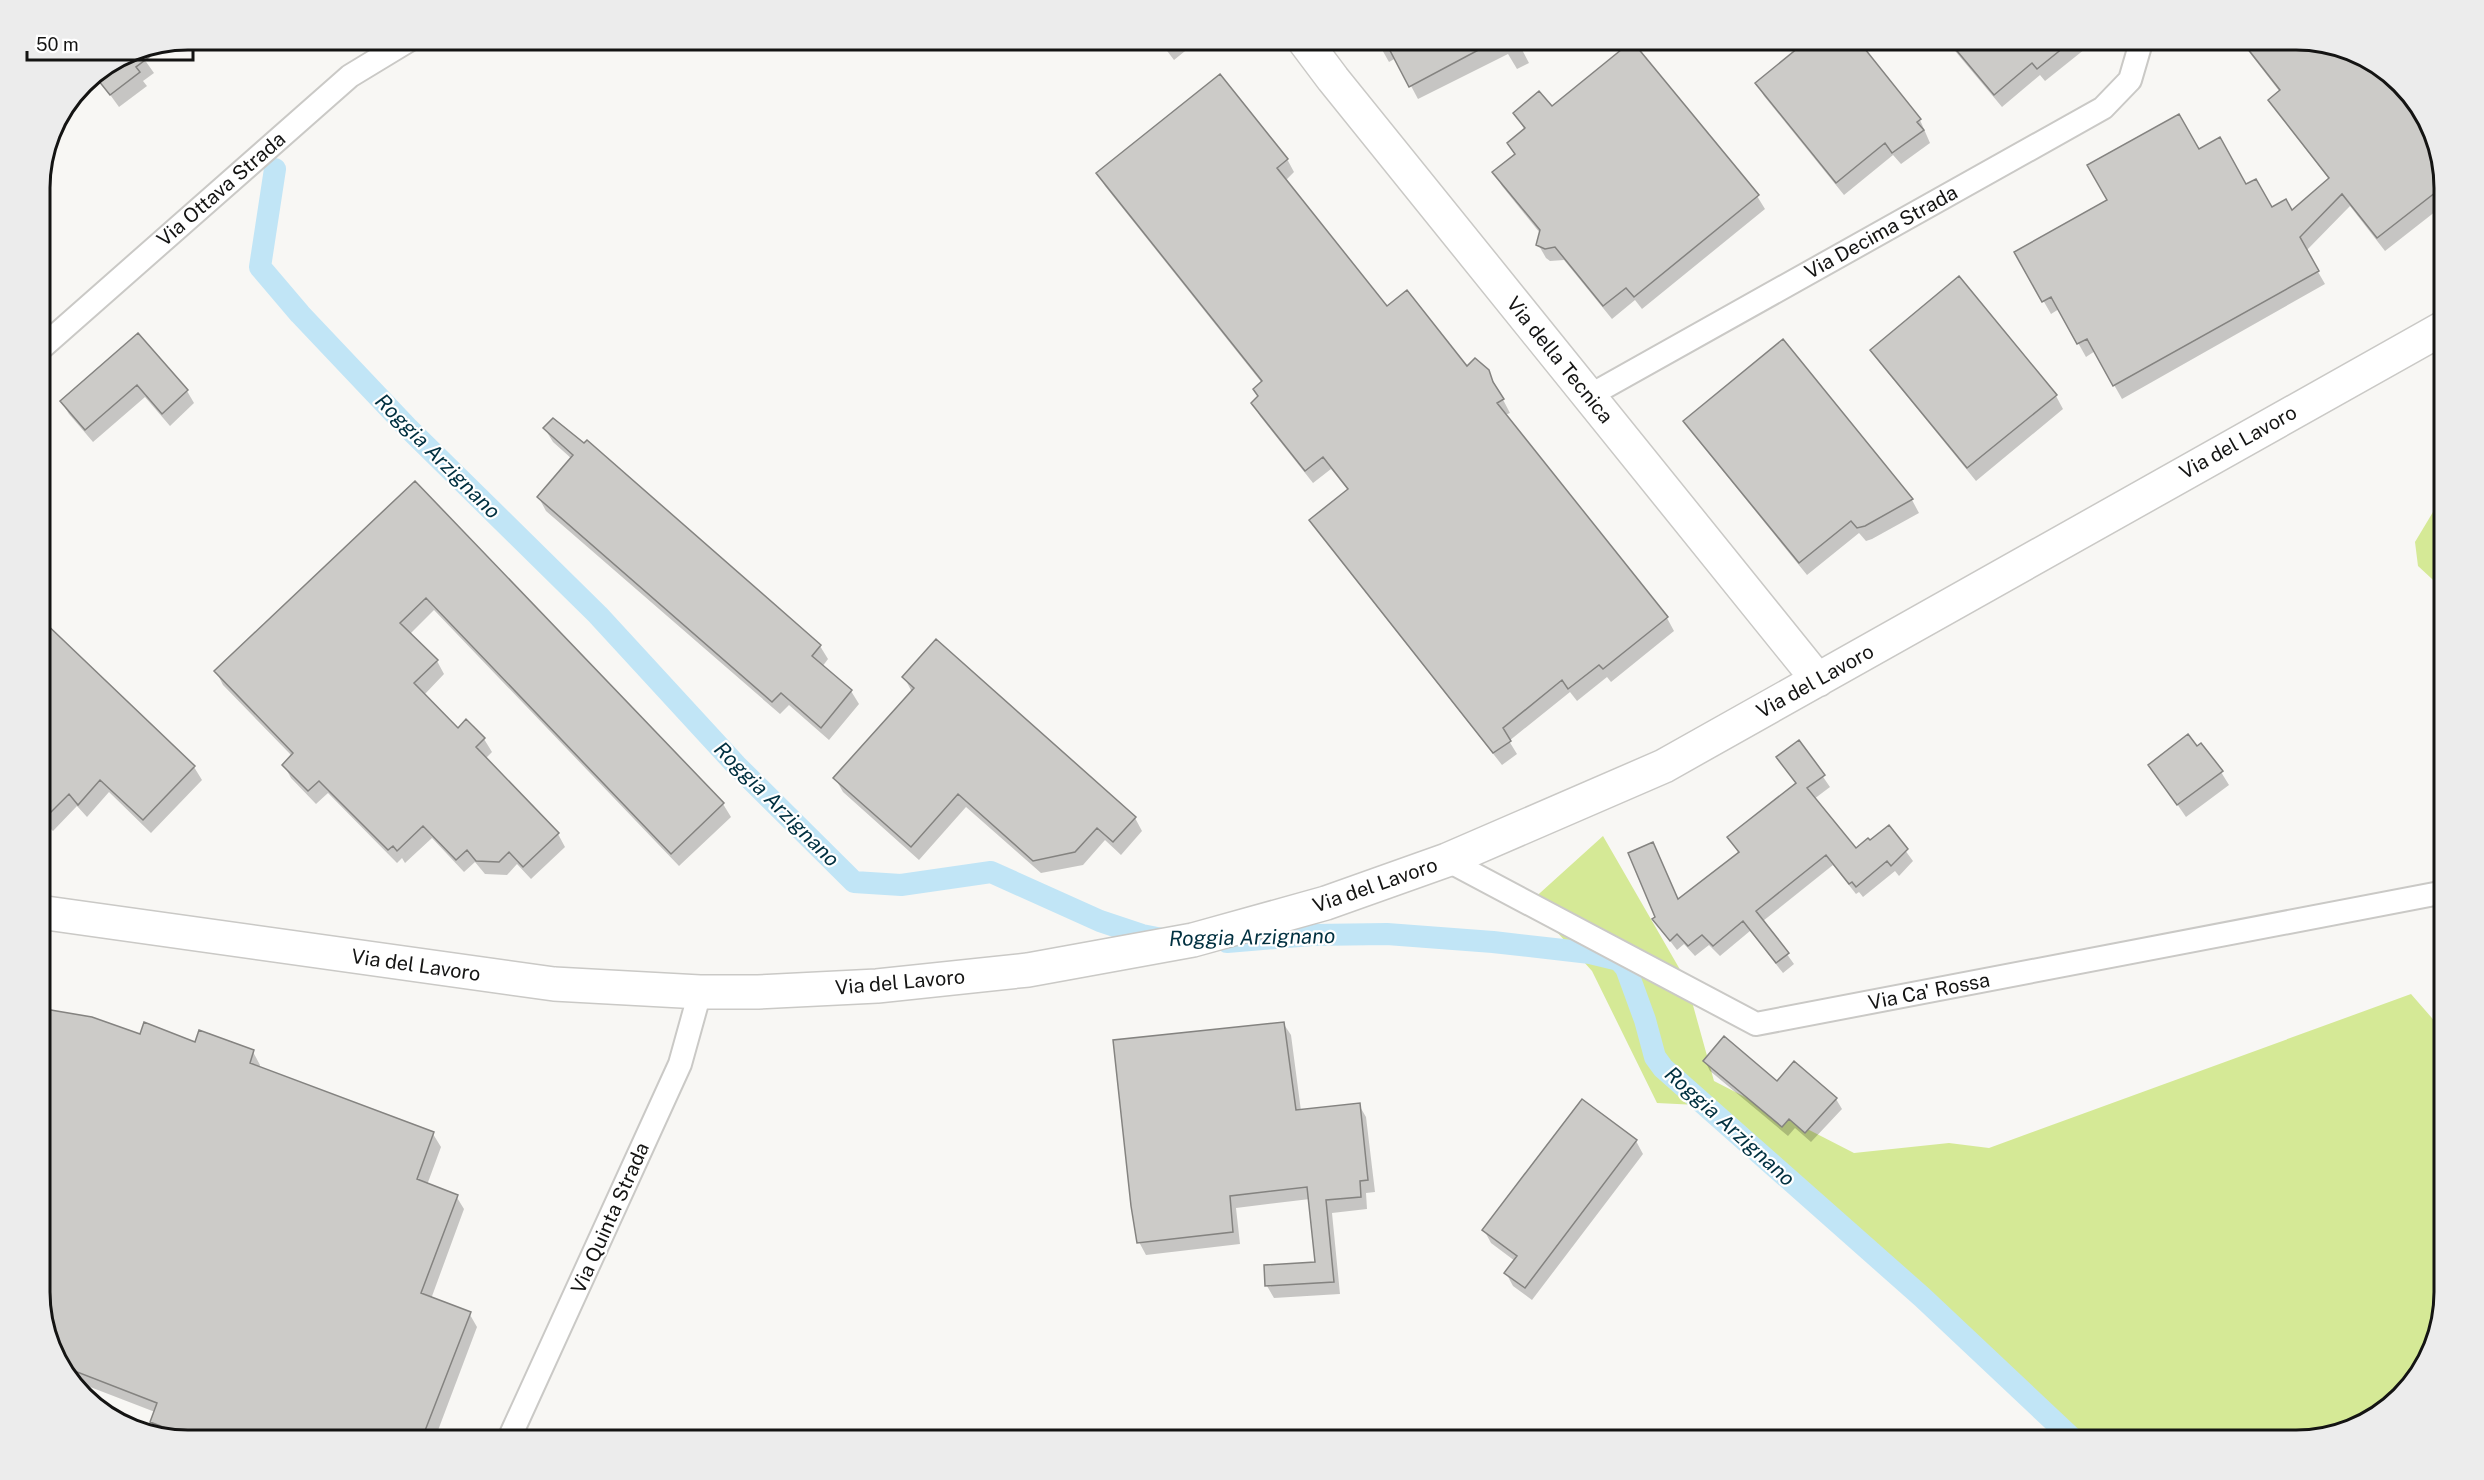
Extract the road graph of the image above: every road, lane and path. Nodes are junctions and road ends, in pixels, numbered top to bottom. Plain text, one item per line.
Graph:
1 (393, 50) edge
2 (1311, 50) edge
3 (2139, 50) edge
4 (2434, 333) edge
5 (50, 340) edge
6 (1589, 396) junction
7 (1818, 680) junction
8 (1447, 860) junction
9 (2434, 894) edge
10 (50, 914) edge
11 (700, 992) junction
12 (513, 1430) edge

1 - 5 street, Via Ottava Strada
2 - 6 street, Via della Tecnica
3 - 6 street, Via Decima Strada
4 - 7 street, Via del Lavoro
6 - 7 street, Via della Tecnica
7 - 8 street, Via del Lavoro
8 - 9 street, Via Ca' Rossa
8 - 11 street, Via del Lavoro
10 - 11 street, Via del Lavoro
11 - 12 street, Via Quinta Strada

